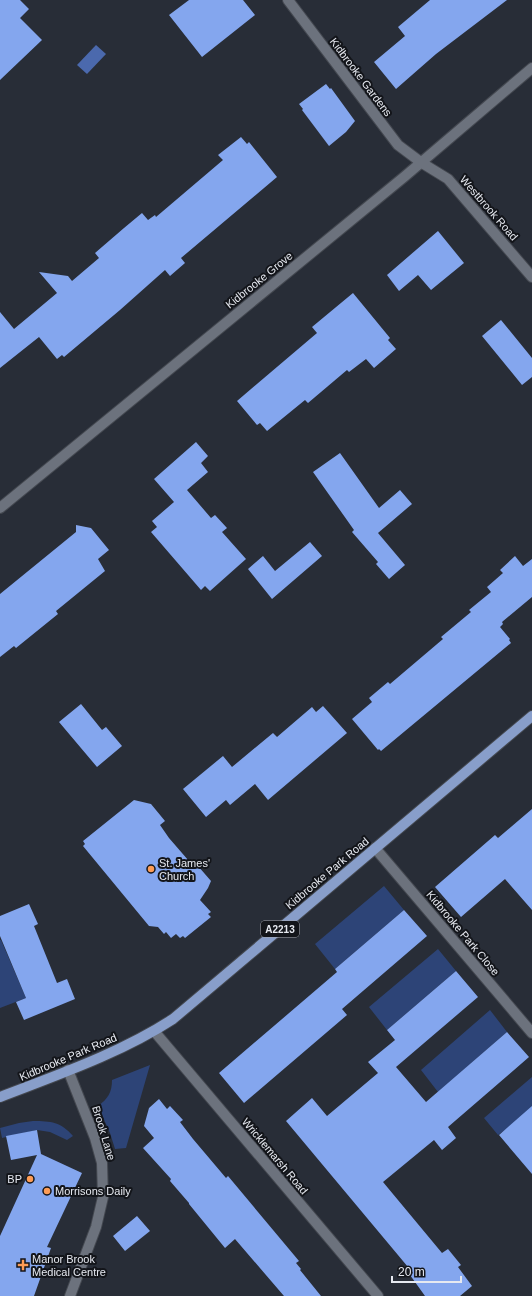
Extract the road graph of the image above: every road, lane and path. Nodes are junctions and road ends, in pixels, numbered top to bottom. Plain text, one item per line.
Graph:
1 (288, 0) edge
2 (532, 68) edge
3 (422, 163) junction
4 (532, 277) edge
5 (0, 508) edge
6 (532, 716) edge
7 (375, 848) junction
8 (154, 1031) junction
9 (532, 1032) edge
10 (68, 1070) junction
11 (0, 1097) edge
12 (70, 1296) edge
13 (378, 1296) edge

1 - 3 street, Kidbrooke Gardens
2 - 3 street, Kidbrooke Grove
3 - 4 street, Westbrook Road
3 - 5 street, Kidbrooke Grove
6 - 7 main road, Kidbrooke Park Road / A2213
7 - 8 main road, Kidbrooke Park Road / A2213
7 - 9 street, Kidbrooke Park Close
8 - 10 main road, Kidbrooke Park Road / A2213
8 - 13 street, Wricklemarsh Road
10 - 11 main road, Kidbrooke Park Road / A2213
10 - 12 street, Brook Lane

